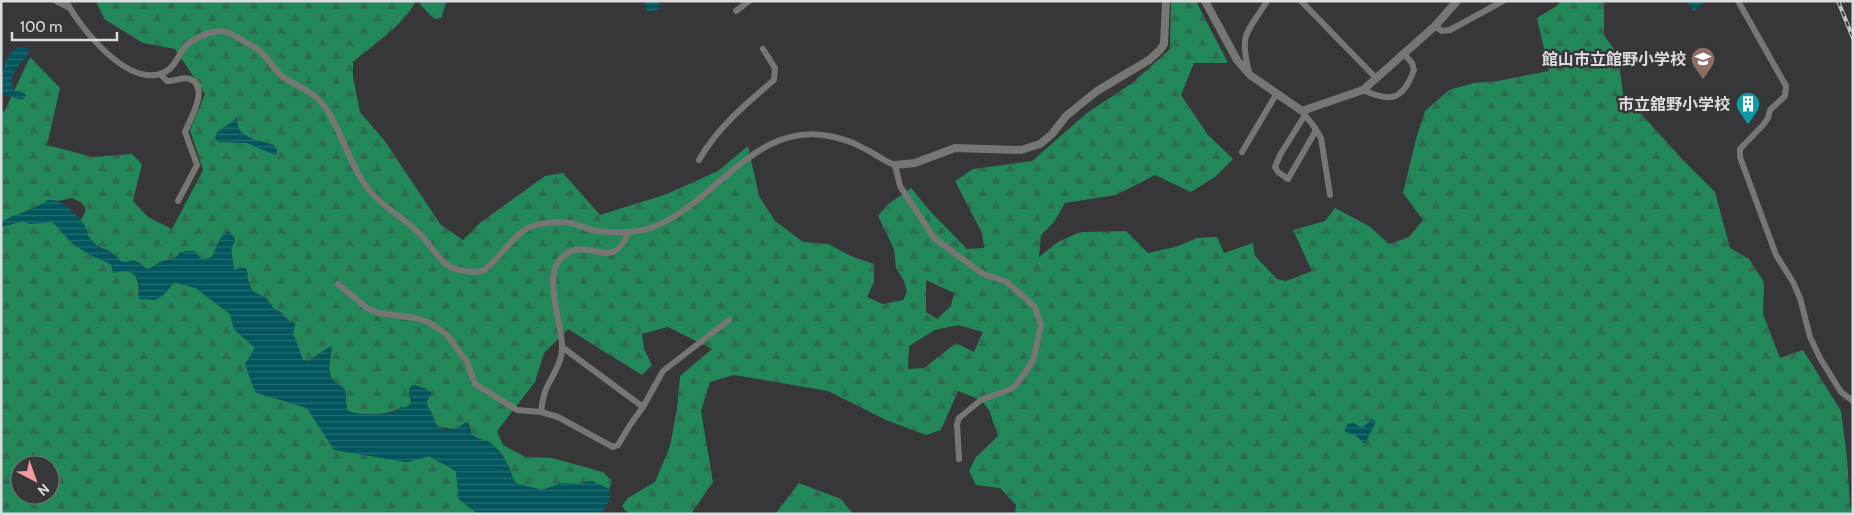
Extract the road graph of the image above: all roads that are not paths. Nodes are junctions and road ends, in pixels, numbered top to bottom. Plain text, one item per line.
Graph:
1 (56, 1) edge
2 (749, 1) edge
3 (1166, 1) edge
4 (1204, 1) edge
5 (1267, 1) edge
6 (1301, 1) edge
7 (1457, 1) edge
8 (1504, 1) edge
9 (1738, 1) edge
10 (67, 4) edge
11 (736, 11) dead end
12 (1435, 26) junction
13 (763, 49) dead end
14 (1404, 54) junction
15 (160, 74) junction
16 (1250, 75) junction
17 (1376, 78) junction
18 (1363, 90) junction
19 (1277, 93) junction
20 (1303, 113) junction
21 (1315, 128) junction
22 (1242, 152) dead end
23 (699, 160) dead end
24 (895, 165) junction
25 (1330, 195) dead end
26 (178, 201) dead end
27 (629, 232) junction
28 (338, 284) dead end
29 (729, 320) dead end
30 (562, 347) junction
31 (1853, 401) edge
32 (643, 407) junction
33 (541, 412) junction
34 (959, 459) dead end

1 - 10 street
2 - 11 street
3 - 24 street
4 - 16 street
5 - 16 street
6 - 17 street
7 - 12 street
8 - 12 street
9 - 31 street
10 - 15 street
12 - 14 street
13 - 23 street
14 - 17 street
14 - 18 street
15 - 26 street
15 - 27 street
16 - 19 street
17 - 18 street
18 - 20 street
19 - 20 street
19 - 22 street
20 - 21 street
20 - 21 street
21 - 25 street
24 - 27 street
24 - 34 street
27 - 30 street
28 - 33 street
29 - 32 street
30 - 32 street
30 - 33 street
32 - 33 street

